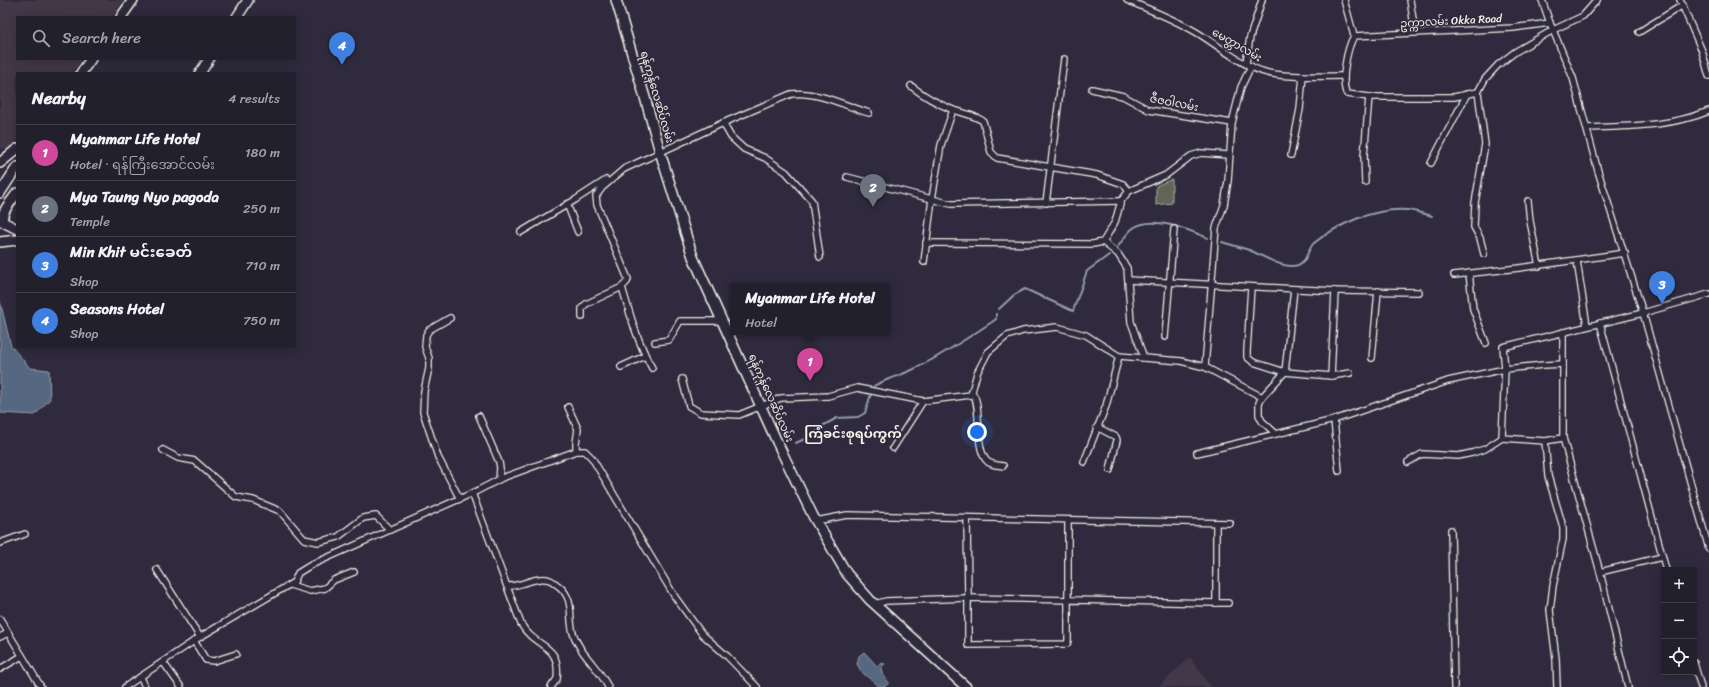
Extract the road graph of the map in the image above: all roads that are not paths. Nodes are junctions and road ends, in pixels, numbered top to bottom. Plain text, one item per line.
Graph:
1 (133, 0) edge
2 (248, 0) edge
3 (616, 0) edge
4 (1127, 0) edge
5 (1262, 0) edge
6 (1344, 0) edge
7 (1410, 0) edge
8 (1542, 0) edge
9 (1597, 0) edge
10 (1682, 3) edge
11 (122, 16) edge
12 (238, 16) edge
13 (1550, 23) junction
14 (1553, 30) junction
15 (1415, 32) junction
16 (1639, 32) dead end
17 (1354, 36) junction
18 (1064, 59) dead end
19 (90, 60) edge
20 (209, 60) edge
21 (1249, 65) junction
22 (82, 72) edge
23 (201, 72) edge
24 (1303, 76) junction
25 (1344, 76) junction
26 (1709, 76) edge
27 (911, 86) dead end
28 (1092, 89) dead end
29 (1478, 92) junction
30 (1467, 94) junction
31 (1369, 97) junction
32 (953, 110) junction
33 (1709, 111) edge
34 (869, 113) dead end
35 (723, 123) junction
36 (1232, 123) junction
37 (1587, 128) junction
38 (16, 150) edge
39 (660, 152) junction
40 (1228, 155) junction
41 (1291, 155) dead end
42 (0, 163) edge
43 (1431, 163) dead end
44 (1051, 167) junction
45 (16, 168) edge
46 (615, 175) junction
47 (847, 178) dead end
48 (1365, 182) dead end
49 (1129, 191) junction
50 (0, 192) edge
51 (16, 194) edge
52 (932, 199) junction
53 (1121, 201) junction
54 (1528, 201) dead end
55 (1046, 203) junction
56 (567, 204) junction
57 (16, 228) edge
58 (1174, 229) dead end
59 (521, 232) dead end
60 (578, 232) dead end
61 (16, 240) edge
62 (0, 242) edge
63 (1103, 242) junction
64 (926, 243) junction
65 (1625, 253) junction
66 (1484, 254) dead end
67 (820, 257) dead end
68 (1577, 260) junction
69 (924, 262) dead end
70 (1539, 266) junction
71 (1469, 273) junction
72 (1454, 275) dead end
73 (1128, 280) junction
74 (1169, 283) junction
75 (1213, 284) junction
76 (622, 287) junction
77 (1251, 287) junction
78 (1294, 289) junction
79 (1335, 291) junction
80 (1378, 291) junction
81 (1419, 292) dead end
82 (1709, 294) edge
83 (1643, 313) junction
84 (582, 317) dead end
85 (450, 318) dead end
86 (723, 321) junction
87 (1600, 323) junction
88 (1587, 326) junction
89 (1563, 332) junction
90 (1165, 337) dead end
91 (655, 342) dead end
92 (1486, 343) dead end
93 (645, 356) junction
94 (1119, 356) junction
95 (1144, 358) junction
96 (1372, 358) dead end
97 (1563, 364) junction
98 (621, 367) dead end
99 (1205, 367) junction
100 (652, 368) dead end
101 (1505, 369) junction
102 (1285, 372) junction
103 (1350, 373) dead end
104 (1331, 376) junction
105 (682, 379) dead end
106 (972, 393) junction
107 (1262, 397) junction
108 (923, 401) junction
109 (761, 405) junction
110 (568, 407) dead end
111 (479, 416) dead end
112 (1334, 420) junction
113 (1097, 427) junction
114 (1274, 433) junction
115 (1502, 438) junction
116 (1563, 438) junction
117 (1545, 440) junction
118 (893, 448) dead end
119 (163, 450) dead end
120 (576, 451) junction
121 (1197, 454) dead end
122 (1084, 462) dead end
123 (1408, 462) dead end
124 (1003, 466) dead end
125 (1110, 470) dead end
126 (1339, 471) dead end
127 (500, 479) junction
128 (472, 493) junction
129 (460, 499) junction
130 (967, 518) junction
131 (1068, 520) junction
132 (816, 521) junction
133 (1216, 523) junction
134 (1230, 523) dead end
135 (390, 530) junction
136 (1451, 530) dead end
137 (25, 534) dead end
138 (0, 543) edge
139 (1709, 549) edge
140 (1662, 557) junction
141 (1665, 567) edge
142 (157, 570) dead end
143 (354, 572) dead end
144 (1600, 572) junction
145 (290, 585) junction
146 (508, 586) junction
147 (968, 598) junction
148 (1068, 600) junction
149 (1216, 603) junction
150 (1228, 603) dead end
151 (875, 604) junction
152 (0, 620) edge
153 (8, 633) junction
154 (0, 637) edge
155 (200, 637) junction
156 (194, 641) junction
157 (236, 654) dead end
158 (22, 656) junction
159 (163, 662) junction
160 (0, 669) edge
161 (1697, 673) edge
162 (141, 677) junction
163 (41, 687) edge
164 (125, 687) edge
165 (145, 687) edge
166 (181, 687) edge
167 (551, 687) edge
168 (608, 687) edge
169 (757, 687) edge
170 (966, 687) edge
171 (1454, 687) edge
172 (1557, 687) edge
173 (1628, 687) edge
174 (1701, 687) edge

1 - 11 main road
2 - 12 main road
3 - 39 main road, ရန်ကုန်လေဆိပ်လမ်း
4 - 21 street, မေတ္တာလမ်း
5 - 21 street
6 - 17 street
7 - 15 street
8 - 13 street
9 - 14 street
10 - 16 street
10 - 26 street
13 - 14 street
13 - 15 street, ဥက္ကာလမ်း Okka Road
14 - 29 street
14 - 37 street
15 - 17 street, ဥက္ကာလမ်း Okka Road
17 - 25 street
18 - 44 street
19 - 22 main road
20 - 23 main road
21 - 24 street, မေတ္တာလမ်း
21 - 36 street
24 - 25 street, မေတ္တာလမ်း
24 - 41 street
25 - 31 street
27 - 32 street
28 - 36 street, ဇီဇဝါလမ်း
29 - 30 street
29 - 66 street
30 - 31 street
30 - 43 street
31 - 48 street
32 - 44 street
32 - 52 street
33 - 37 street
34 - 35 street
35 - 39 street
35 - 67 street
36 - 40 street
37 - 65 street
38 - 42 main road
39 - 46 street
39 - 86 main road, ရန်ကုန်လေဆိပ်လမ်း
40 - 49 street
40 - 75 street
44 - 49 street
44 - 55 street
45 - 50 main road
46 - 56 street
46 - 76 street
47 - 52 street
49 - 53 street
51 - 57 main road
52 - 55 street
52 - 64 street
53 - 55 street
53 - 63 street
54 - 70 street
56 - 59 street
56 - 60 street
58 - 74 street
61 - 62 main road
63 - 64 street
63 - 73 street
64 - 69 street
65 - 68 street
65 - 83 street
68 - 70 street
68 - 88 street
70 - 71 street
71 - 72 street
71 - 92 street
73 - 74 street
73 - 95 street
74 - 75 street
74 - 90 street
75 - 77 street
75 - 99 street
76 - 84 street
76 - 93 street
77 - 78 street
77 - 102 street
78 - 79 street
78 - 102 street
79 - 80 street
79 - 104 street
80 - 81 street
80 - 96 street
82 - 83 street
83 - 87 street
83 - 139 street
85 - 129 street
86 - 91 street
86 - 109 main road, ရန်ကုန်လေဆိပ်လမ်း
87 - 88 street
87 - 140 street
88 - 89 street
89 - 97 street
89 - 101 street
93 - 98 street
93 - 100 street
94 - 95 street
94 - 106 street
94 - 113 street
95 - 99 street
97 - 101 street
97 - 116 street
99 - 107 street
101 - 112 street
101 - 115 street
102 - 104 street
102 - 107 street
103 - 104 street
105 - 109 street
106 - 108 street
106 - 124 street
107 - 114 street
108 - 109 street
108 - 118 street
109 - 132 main road, ရန်ကုန်လေဆိပ်လမ်း
110 - 120 street
111 - 127 street
112 - 114 street
112 - 126 street
113 - 122 street
113 - 125 street
114 - 121 street
115 - 117 street
115 - 123 street
116 - 117 street
116 - 144 street
117 - 172 street
119 - 135 street
120 - 127 street
120 - 169 street
127 - 128 street
128 - 129 street
128 - 146 street
129 - 135 street
130 - 131 street
130 - 132 street
130 - 147 street
131 - 133 street
131 - 148 street
132 - 151 main road, ရန်ကုန်လေဆိပ်လမ်း
133 - 134 street
133 - 149 street
135 - 145 street
136 - 171 street
137 - 138 street
140 - 141 street
140 - 144 street
142 - 155 street
143 - 145 street
144 - 173 street
145 - 155 street
146 - 167 street
146 - 168 street
147 - 148 street
147 - 148 street
147 - 151 street
148 - 149 street
149 - 150 street
151 - 170 main road, ရန်ကုန်လေဆိပ်လမ်း
152 - 153 street
153 - 154 street
153 - 158 street
155 - 156 street
156 - 157 street
156 - 159 street
158 - 160 street
158 - 163 street
159 - 162 street
159 - 166 street
161 - 174 street
162 - 164 street
162 - 165 street

